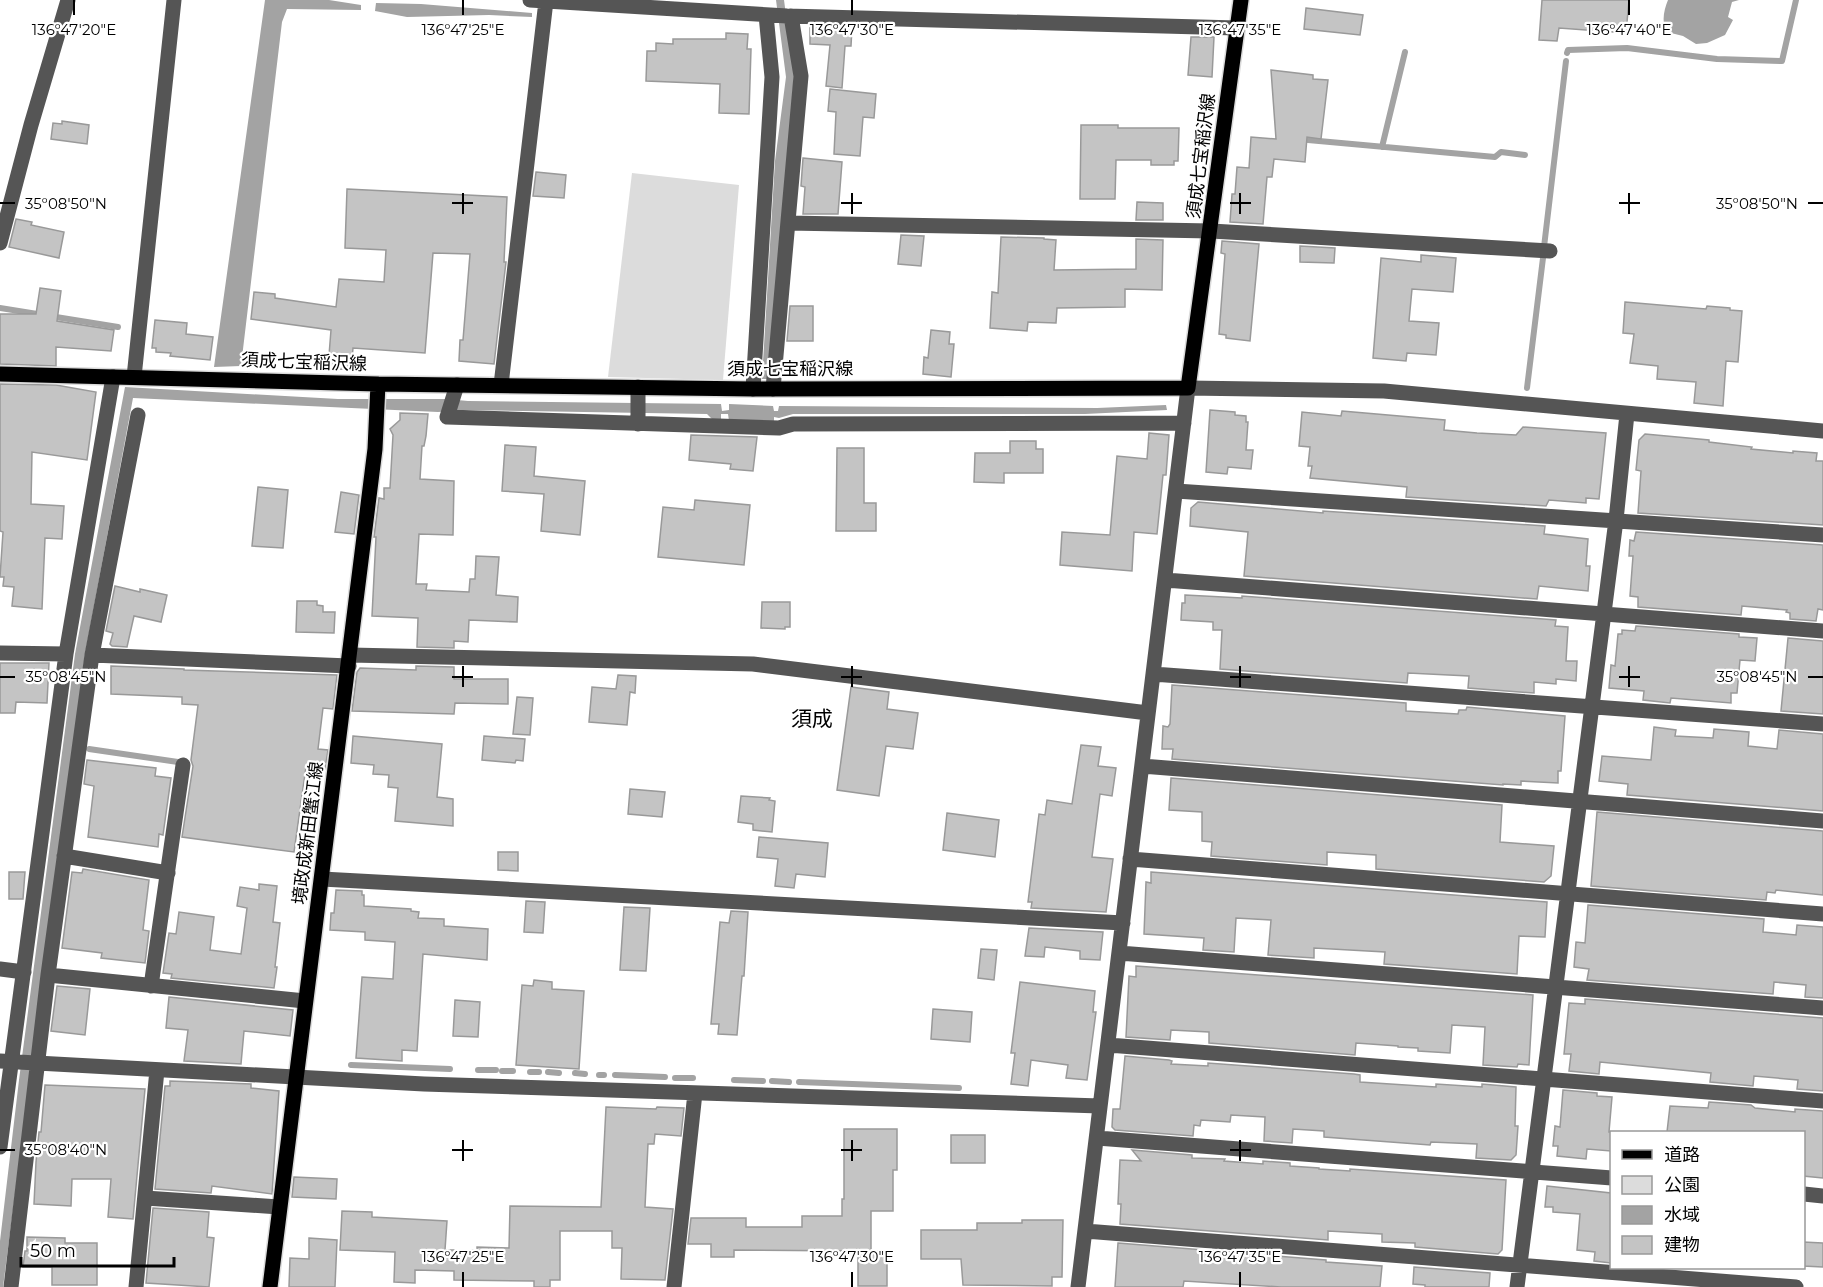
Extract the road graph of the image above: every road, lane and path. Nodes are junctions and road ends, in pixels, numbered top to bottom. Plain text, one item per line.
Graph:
1 (68, 0) edge
2 (174, 0) edge
3 (530, 0) edge
4 (1241, 0) edge
5 (546, 1) edge
6 (769, 15) junction
7 (789, 16) junction
8 (1237, 27) junction
9 (788, 223) junction
10 (1210, 231) junction
11 (1, 237) edge
12 (1550, 251) dead end
13 (0, 374) edge
14 (113, 376) junction
15 (134, 376) junction
16 (501, 385) junction
17 (1188, 388) junction
18 (753, 389) junction
19 (773, 389) junction
20 (378, 391) junction
21 (455, 392) junction
22 (638, 394) junction
23 (1627, 414) junction
24 (138, 415) dead end
25 (638, 422) junction
26 (1184, 423) junction
27 (1823, 431) edge
28 (1176, 491) junction
29 (1616, 520) junction
30 (1823, 535) edge
31 (1165, 580) junction
32 (1604, 614) junction
33 (1823, 631) edge
34 (0, 653) edge
35 (66, 654) junction
36 (92, 655) junction
37 (350, 660) junction
38 (1153, 674) junction
39 (1592, 707) junction
40 (1148, 713) junction
41 (1823, 724) edge
42 (183, 765) dead end
43 (1142, 766) junction
44 (1580, 801) junction
45 (1823, 821) edge
46 (64, 856) junction
47 (1130, 860) junction
48 (168, 873) junction
49 (322, 879) junction
50 (1568, 894) junction
51 (1823, 914) edge
52 (1123, 923) junction
53 (1119, 953) junction
54 (0, 969) edge
55 (24, 972) junction
56 (48, 975) junction
57 (151, 986) junction
58 (1556, 987) junction
59 (305, 1001) junction
60 (1823, 1008) edge
61 (1108, 1045) junction
62 (20, 1063) edge
63 (157, 1070) junction
64 (295, 1076) junction
65 (1544, 1080) junction
66 (695, 1093) junction
67 (1823, 1101) edge
68 (1101, 1106) junction
69 (1097, 1138) junction
70 (0, 1147) edge
71 (1532, 1171) junction
72 (1610, 1178) edge
73 (1805, 1194) edge
74 (1823, 1196) edge
75 (145, 1198) junction
76 (279, 1208) junction
77 (1085, 1231) junction
78 (1520, 1265) junction
79 (11, 1287) edge
80 (136, 1287) edge
81 (270, 1287) edge
82 (674, 1287) edge
83 (1078, 1287) edge
84 (1517, 1287) edge
85 (1796, 1287) edge

1 - 11 street
2 - 15 street
3 - 5 street
4 - 8 main road, 須成七宝稲沢線
5 - 6 street
5 - 16 street
6 - 7 street
6 - 18 street
7 - 8 street
7 - 9 street
8 - 10 main road, 須成七宝稲沢線
9 - 10 street
9 - 19 street
10 - 12 street
10 - 17 main road, 須成七宝稲沢線
13 - 14 main road, 須成七宝稲沢線
14 - 15 main road, 須成七宝稲沢線
14 - 35 street
15 - 20 main road, 須成七宝稲沢線
16 - 21 main road, 須成七宝稲沢線
16 - 22 main road, 須成七宝稲沢線
17 - 19 main road, 須成七宝稲沢線
17 - 23 street
17 - 26 street
18 - 19 main road, 須成七宝稲沢線
18 - 22 main road, 須成七宝稲沢線
20 - 21 main road, 須成七宝稲沢線
20 - 37 main road, 境政成新田蟹江線
21 - 25 street
22 - 25 street
23 - 27 street
23 - 29 street
24 - 36 street
25 - 26 street
26 - 28 street
28 - 29 street
28 - 31 street
29 - 30 street
29 - 32 street
31 - 32 street
31 - 38 street
32 - 33 street
32 - 39 street
34 - 35 street
35 - 55 street
36 - 37 street
36 - 46 street
37 - 40 street
37 - 49 main road, 境政成新田蟹江線
38 - 39 street
38 - 40 street
39 - 41 street
39 - 44 street
40 - 43 street
42 - 48 street
43 - 44 street
43 - 47 street
44 - 45 street
44 - 50 street
46 - 48 street
46 - 56 street
47 - 50 street
47 - 52 street
48 - 57 street
49 - 52 street
49 - 59 main road, 境政成新田蟹江線
50 - 51 street
50 - 58 street
52 - 53 street
53 - 58 street
53 - 61 street
54 - 55 street
55 - 62 street
56 - 57 street
56 - 62 street
57 - 59 street
58 - 60 street
58 - 65 street
59 - 64 main road, 境政成新田蟹江線
61 - 65 street
61 - 68 street
62 - 63 street
62 - 70 street
62 - 79 street
63 - 64 street
63 - 75 street
64 - 66 street
64 - 76 main road, 境政成新田蟹江線
65 - 67 street
65 - 71 street
66 - 68 street
66 - 82 street
68 - 69 street
69 - 71 street
69 - 77 street
71 - 72 street
71 - 78 street
73 - 74 street
75 - 76 street
75 - 80 street
76 - 81 main road, 境政成新田蟹江線
77 - 78 street
77 - 83 street
78 - 84 street
78 - 85 street

